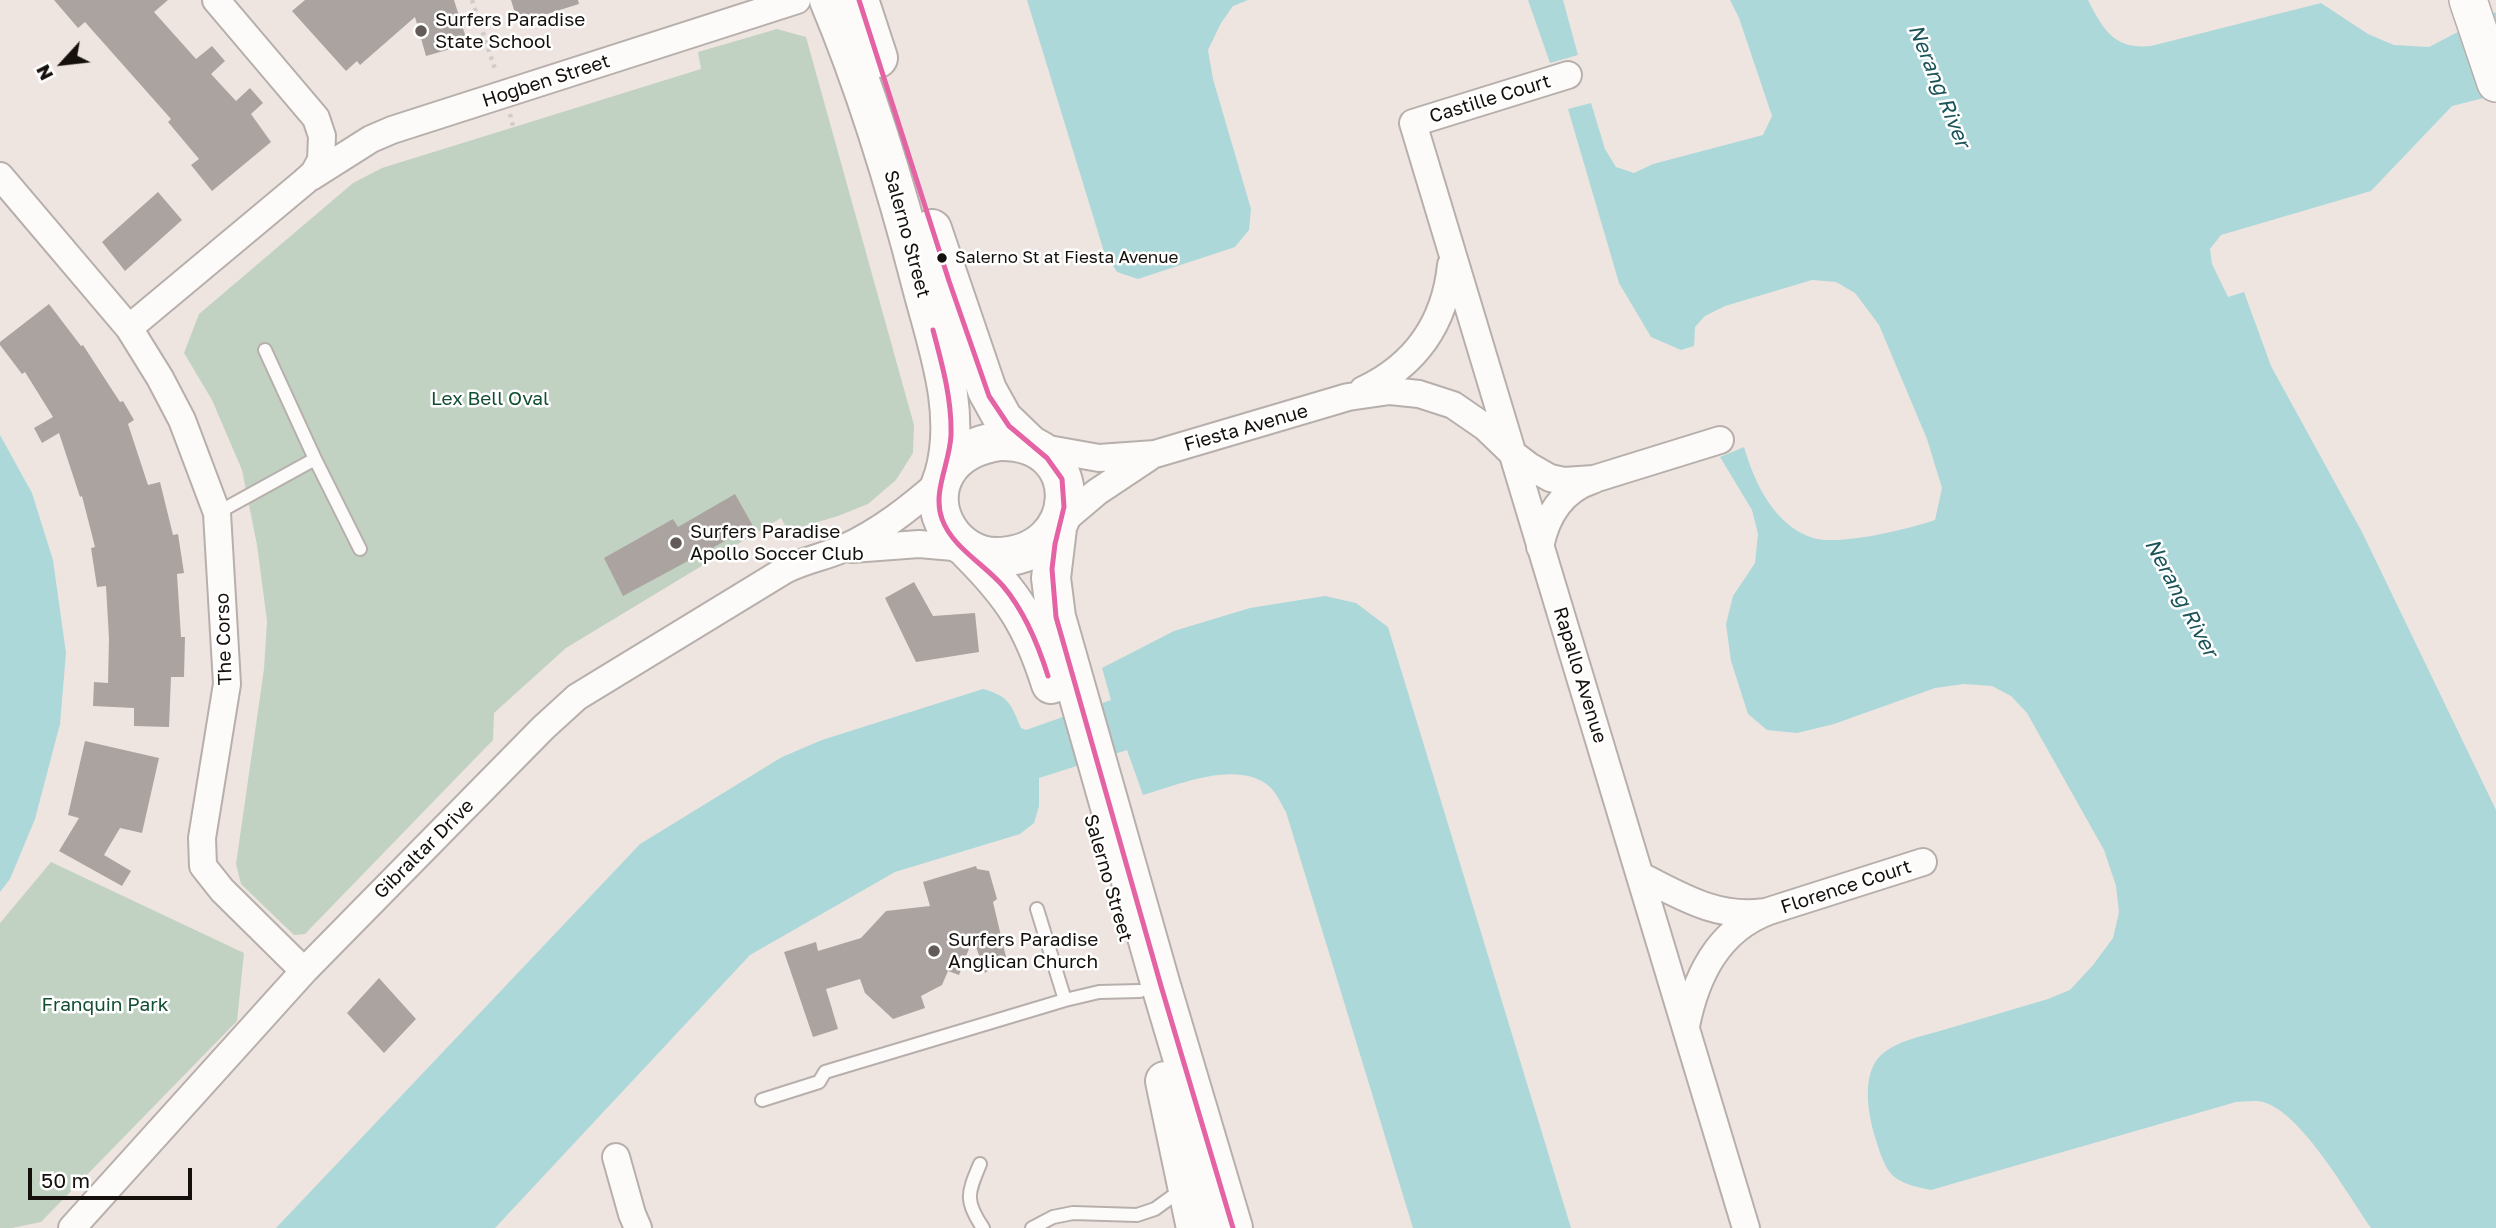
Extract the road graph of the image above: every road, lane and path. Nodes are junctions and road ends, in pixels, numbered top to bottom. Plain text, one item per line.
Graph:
1 (216, 0) edge
2 (472, 0) edge
3 (797, 0) edge
4 (829, 0) edge
5 (859, 0) edge
6 (2468, 0) edge
7 (1568, 75) dead end
8 (2496, 83) edge
9 (504, 94) junction
10 (1413, 123) joint
11 (513, 126) dead end
12 (0, 176) edge
13 (304, 182) junction
14 (1452, 258) junction
15 (129, 328) junction
16 (265, 350) dead end
17 (1336, 401) junction
18 (1720, 440) dead end
19 (1032, 445) junction
20 (1512, 453) junction
21 (1156, 454) junction
22 (315, 459) junction
23 (943, 477) junction
24 (1594, 479) junction
25 (217, 513) junction
26 (1058, 527) junction
27 (1540, 547) junction
28 (360, 549) dead end
29 (967, 549) junction
30 (840, 550) junction
31 (1071, 712) junction
32 (1923, 862) dead end
33 (1641, 876) junction
34 (1037, 909) dead end
35 (1769, 911) junction
36 (304, 971) junction
37 (1151, 988) junction
38 (1065, 1000) junction
39 (1686, 1028) junction
40 (762, 1100) dead end
41 (616, 1157) dead end
42 (979, 1164) dead end
43 (1186, 1186) junction
44 (634, 1223) edge
45 (72, 1228) edge
46 (983, 1228) edge
47 (1032, 1228) edge
48 (1196, 1228) edge
49 (1233, 1228) edge
50 (1746, 1228) edge

1 - 13 street
2 - 9 path
3 - 9 street, Hogben Street
4 - 23 main road, Salerno Street
5 - 19 main road, Salerno Street
6 - 8 street
7 - 10 street, Castille Court
9 - 11 path
9 - 13 street, Hogben Street
10 - 14 street, Rapallo Avenue
12 - 15 street, The Corso
13 - 15 street
14 - 17 street, Fiesta Avenue
14 - 20 street, Rapallo Avenue
15 - 25 street, The Corso
16 - 22 lane
17 - 20 street, Fiesta Avenue
17 - 21 street, Fiesta Avenue
18 - 24 street
19 - 21 street, Fiesta Avenue
19 - 23 main road
19 - 26 main road
20 - 24 street, Fiesta Avenue
20 - 27 street, Rapallo Avenue
21 - 26 street, Fiesta Avenue
22 - 25 lane
22 - 28 lane
23 - 29 main road
23 - 30 street, Gibraltar Drive
24 - 27 street
25 - 36 street, The Corso
26 - 29 main road
26 - 31 main road, Salerno Street
27 - 33 street, Rapallo Avenue
29 - 30 street, Gibraltar Drive
29 - 31 main road, Salerno Street
30 - 36 street, Gibraltar Drive
31 - 37 main road, Salerno Street
32 - 35 street, Florence Court
33 - 35 street, Florence Court
33 - 39 street, Rapallo Avenue
34 - 38 lane
35 - 39 street, Florence Court
36 - 45 street, Gibraltar Drive
37 - 38 lane
37 - 43 main road, Salerno Street
37 - 49 main road, Salerno Street
38 - 40 lane
39 - 50 street, Rapallo Avenue
41 - 44 street
42 - 46 lane
43 - 47 lane
43 - 48 main road, Salerno Street

